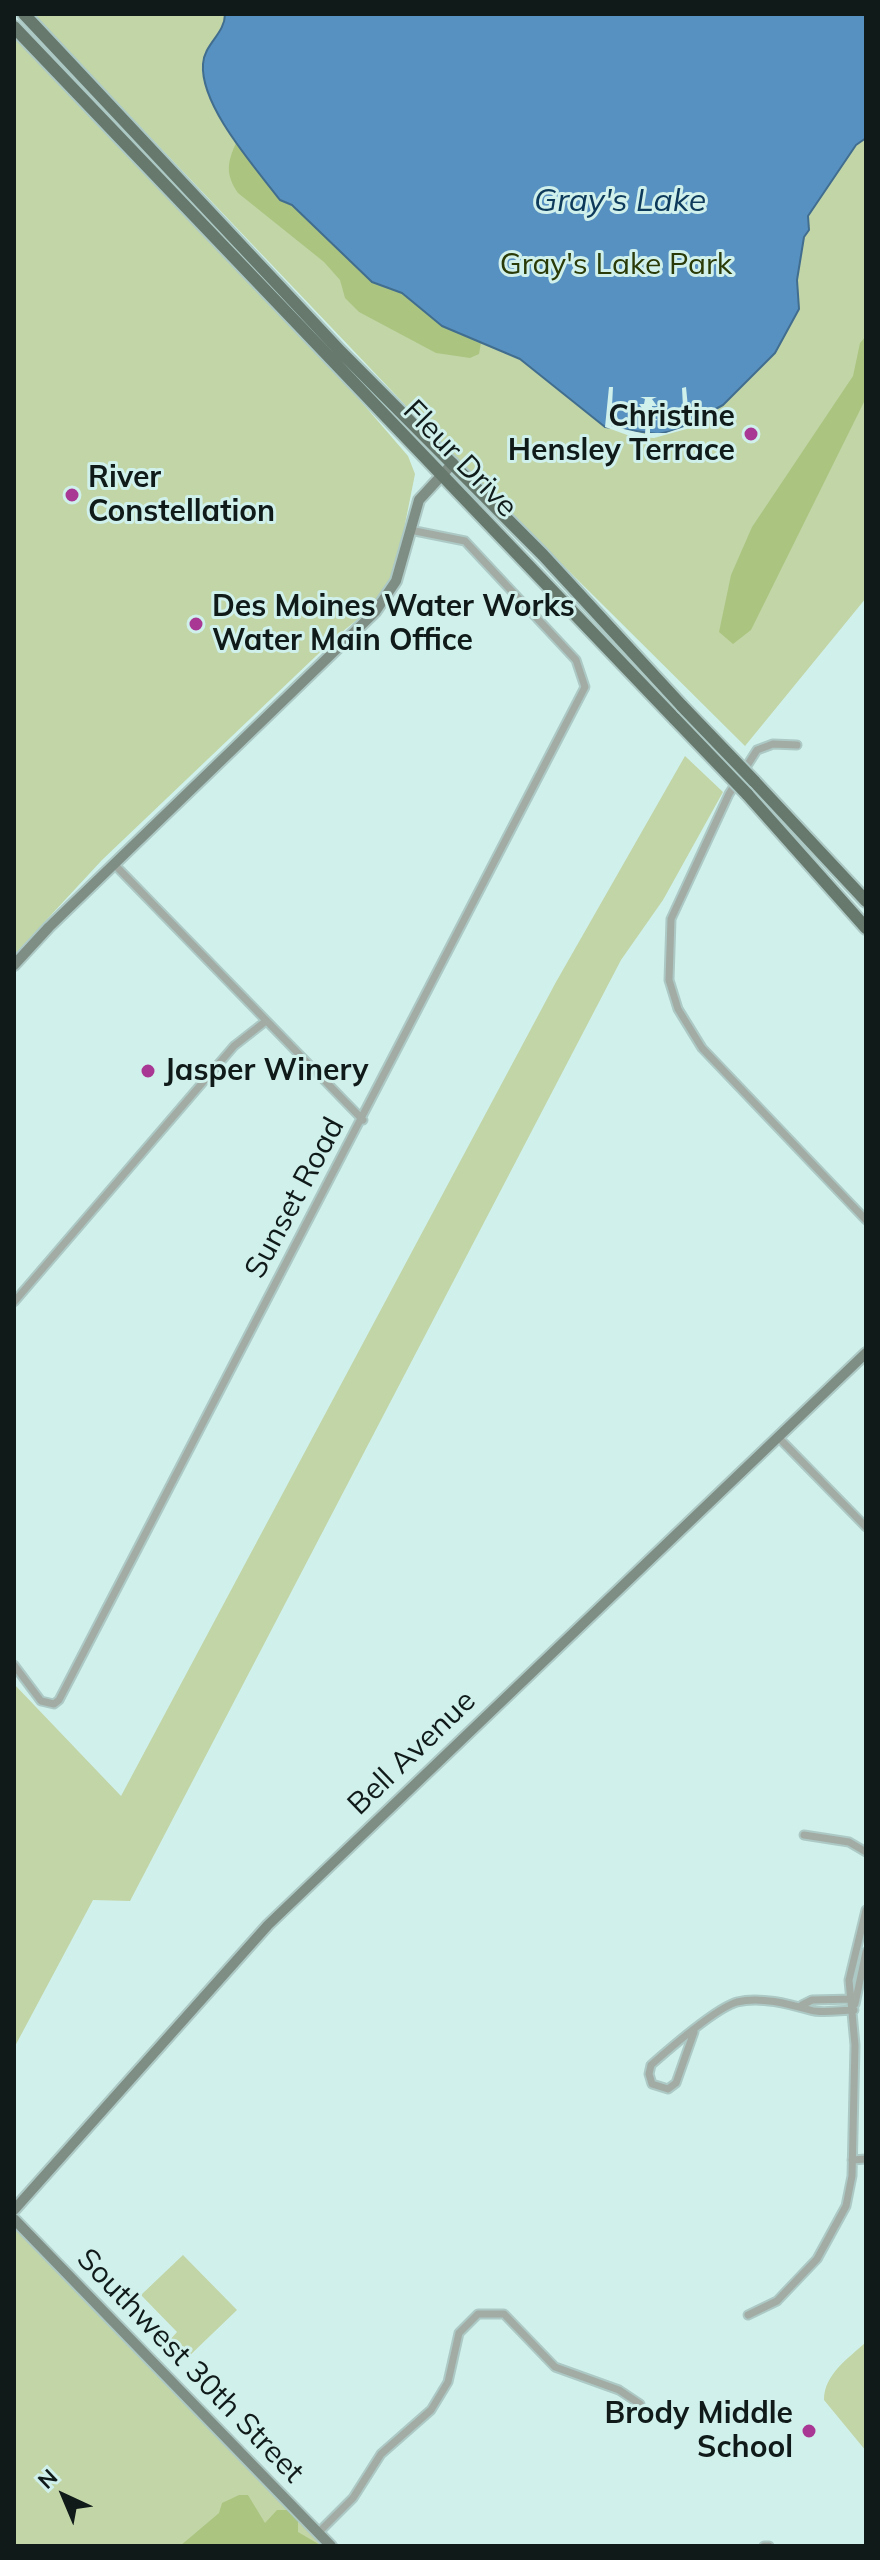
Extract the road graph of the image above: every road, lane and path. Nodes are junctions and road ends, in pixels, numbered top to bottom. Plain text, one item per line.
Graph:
1 (24, 14) edge
2 (14, 27) edge
3 (453, 463) junction
4 (441, 476) junction
5 (410, 530) junction
6 (797, 745) dead end
7 (114, 864) junction
8 (866, 901) edge
9 (866, 928) edge
10 (14, 965) edge
11 (266, 1021) junction
12 (363, 1120) junction
13 (866, 1220) edge
14 (14, 1302) edge
15 (866, 1353) edge
16 (778, 1437) junction
17 (866, 1527) edge
18 (14, 1665) edge
19 (804, 1835) dead end
20 (866, 1852) edge
21 (866, 1910) edge
22 (866, 1952) edge
23 (854, 1999) junction
24 (802, 2005) junction
25 (854, 2010) junction
26 (694, 2032) junction
27 (866, 2159) edge
28 (852, 2160) junction
29 (14, 2210) edge
30 (14, 2219) edge
31 (748, 2315) dead end
32 (640, 2404) dead end
33 (318, 2533) junction
34 (331, 2546) edge

1 - 3 main road, Fleur Drive
2 - 4 main road, Fleur Drive
3 - 4 street
3 - 8 main road, Fleur Drive, bridge
4 - 5 street
4 - 9 main road, Fleur Drive, bridge
5 - 7 street
5 - 12 street, Sunset Road
6 - 13 street
7 - 10 street
7 - 11 street
11 - 12 street
11 - 14 street
12 - 18 street, Sunset Road
15 - 16 street, Bell Avenue
16 - 17 street
16 - 29 street, Bell Avenue
19 - 20 street
21 - 23 street
22 - 23 street
23 - 24 street
23 - 25 street
24 - 25 street
24 - 26 street
25 - 28 street
26 - 26 street
27 - 28 street
28 - 31 street
30 - 33 street, Southwest 30th Street
32 - 33 street
33 - 34 street, Southwest 30th Street

